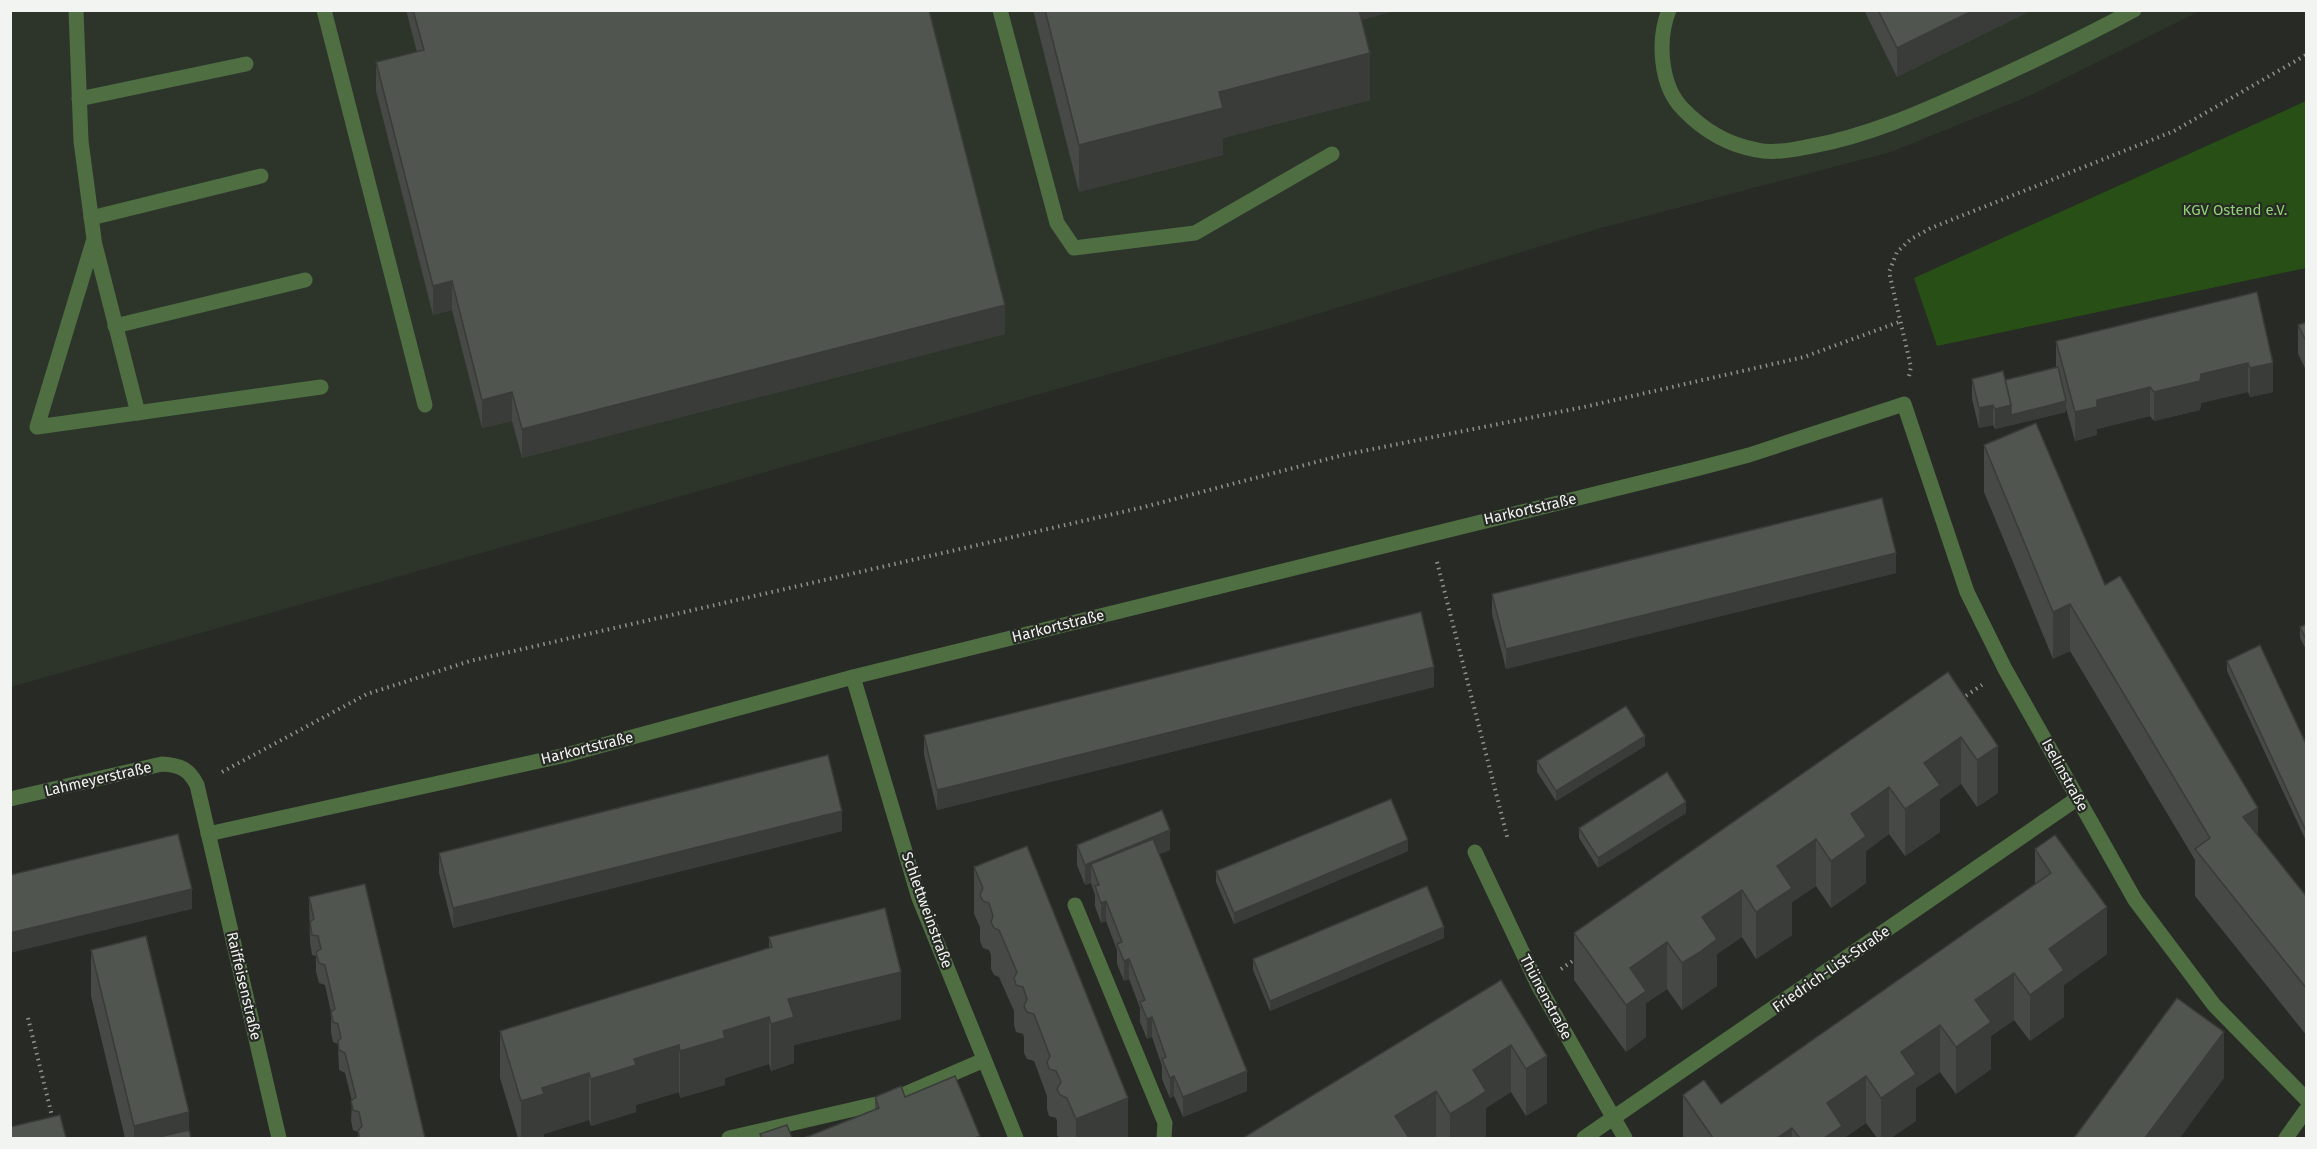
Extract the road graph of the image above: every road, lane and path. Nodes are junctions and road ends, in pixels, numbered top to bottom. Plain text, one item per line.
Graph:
1 (76, 10) edge
2 (324, 10) edge
3 (1000, 10) edge
4 (1669, 10) edge
5 (2134, 10) edge
6 (2307, 55) edge
7 (246, 64) dead end
8 (78, 99) junction
9 (1332, 154) dead end
10 (261, 176) dead end
11 (91, 218) junction
12 (94, 239) junction
13 (305, 280) dead end
14 (1899, 322) junction
15 (116, 326) junction
16 (321, 387) dead end
17 (1904, 404) junction
18 (425, 405) dead end
19 (138, 412) junction
20 (1429, 533) junction
21 (2005, 669) junction
22 (853, 677) junction
23 (1956, 703) edge
24 (197, 785) junction
25 (2078, 798) junction
26 (10, 799) edge
27 (208, 834) junction
28 (1509, 840) dead end
29 (1475, 852) dead end
30 (1075, 905) dead end
31 (1578, 958) edge
32 (1538, 985) junction
33 (28, 1018) dead end
34 (984, 1060) junction
35 (2307, 1099) edge
36 (2307, 1110) edge
37 (1613, 1120) junction
38 (55, 1128) edge
39 (279, 1138) edge
40 (729, 1138) edge
41 (1016, 1138) edge
42 (1164, 1138) edge
43 (1584, 1138) edge
44 (1625, 1138) edge
45 (2286, 1138) edge

1 - 8 street
2 - 18 street
3 - 9 street
4 - 5 street
6 - 14 path
7 - 8 street
8 - 11 street
10 - 11 street
11 - 12 street
12 - 15 street
12 - 19 street
13 - 15 street
14 - 17 path
14 - 24 path
15 - 19 street
16 - 19 street
17 - 20 street, Harkortstraße
17 - 21 street, Iselinstraße
20 - 22 street, Harkortstraße
20 - 28 path
21 - 23 path
21 - 25 street, Iselinstraße
22 - 27 street, Harkortstraße
22 - 34 street, Schlettweinstraße
24 - 26 street, Lahmeyerstraße
24 - 27 street
25 - 35 street, Iselinstraße
25 - 37 street, Friedrich-List-Straße
27 - 39 street, Raiffeisenstraße
29 - 32 street, Thünenstraße
30 - 42 street
31 - 32 path
32 - 37 street, Thünenstraße
33 - 38 path
34 - 40 street
34 - 41 street, Schlettweinstraße
36 - 45 street
37 - 43 street, Friedrich-List-Straße
37 - 44 street, Thünenstraße

